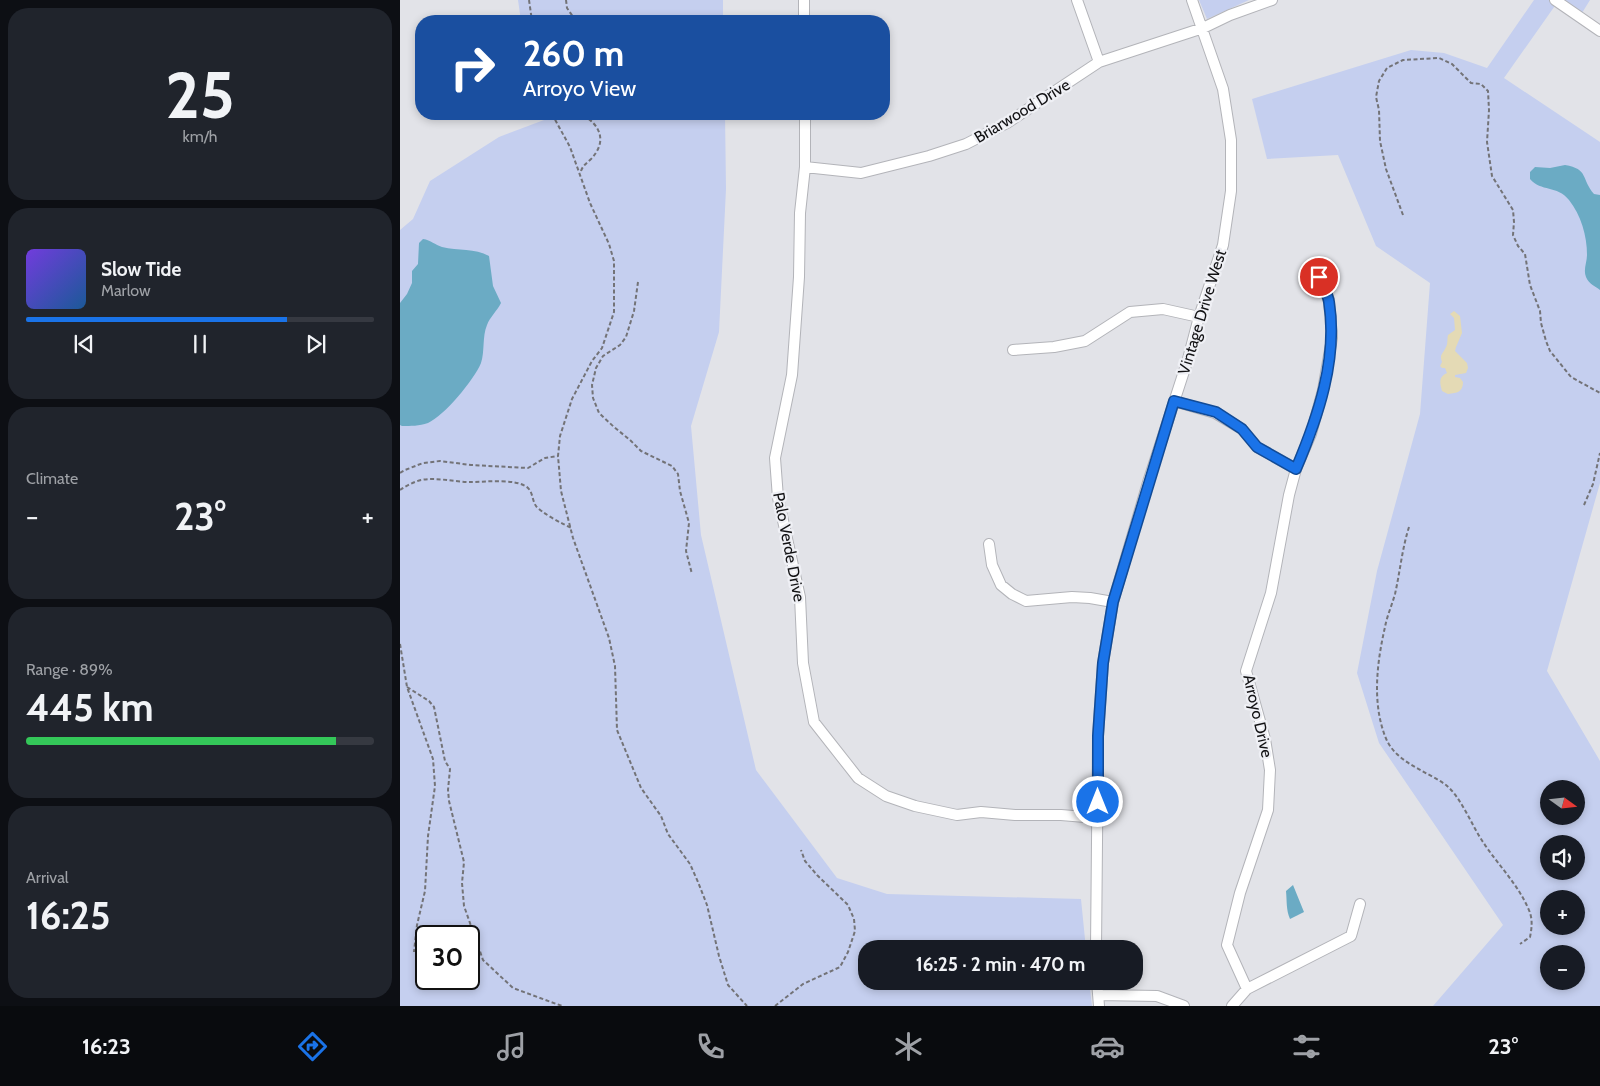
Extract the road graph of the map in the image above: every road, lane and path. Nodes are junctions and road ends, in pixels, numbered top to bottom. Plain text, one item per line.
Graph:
1 (529, 0) edge
2 (566, 0) edge
3 (804, 0) edge
4 (1077, 0) edge
5 (1192, 0) edge
6 (1272, 0) edge
7 (1555, 0) edge
8 (531, 15) edge
9 (571, 15) edge
10 (804, 15) edge
11 (1203, 28) junction
12 (1600, 31) edge
13 (1099, 62) junction
14 (555, 120) edge
15 (590, 120) edge
16 (805, 120) edge
17 (805, 167) junction
18 (580, 172) junction
19 (1403, 215) dead end
20 (1319, 277) dead end
21 (638, 282) dead end
22 (1199, 317) junction
23 (1013, 350) dead end
24 (1600, 393) edge
25 (1174, 401) junction
26 (1600, 453) edge
27 (558, 456) junction
28 (1296, 469) junction
29 (400, 473) edge
30 (400, 490) edge
31 (1584, 505) dead end
32 (1409, 527) dead end
33 (572, 528) junction
34 (989, 544) dead end
35 (692, 574) dead end
36 (1113, 602) junction
37 (400, 644) edge
38 (407, 687) junction
39 (1097, 818) junction
40 (800, 850) dead end
41 (1360, 904) dead end
42 (1096, 940) edge
43 (1520, 944) dead end
44 (414, 952) dead end
45 (1247, 989) junction
46 (1098, 1001) edge
47 (562, 1006) edge
48 (747, 1006) edge
49 (775, 1006) edge
50 (1184, 1006) edge
51 (1232, 1006) edge

1 - 8 path
2 - 9 path
3 - 10 street
4 - 13 street
5 - 11 street, Vintage Drive West
6 - 11 street, Briarwood Drive
7 - 12 street
11 - 13 street, Briarwood Drive
11 - 22 street, Vintage Drive West
13 - 17 street, Briarwood Drive
14 - 18 path
15 - 18 path
16 - 17 street, Palo Verde Drive
17 - 39 street, Palo Verde Drive
18 - 27 path
19 - 24 path
20 - 28 street, Arroyo Drive
21 - 35 path
22 - 23 street
22 - 25 street, Vintage Drive West
25 - 28 street
25 - 36 street, Vintage Drive West
26 - 31 path
27 - 29 path
27 - 33 path
28 - 45 street, Arroyo Drive
30 - 33 path
32 - 43 path
33 - 48 path
34 - 36 street
36 - 39 street, Vintage Drive West
37 - 38 path
38 - 44 path
38 - 47 path
39 - 42 street, Vintage Drive West
40 - 49 path
41 - 45 street
45 - 51 street
46 - 50 street

